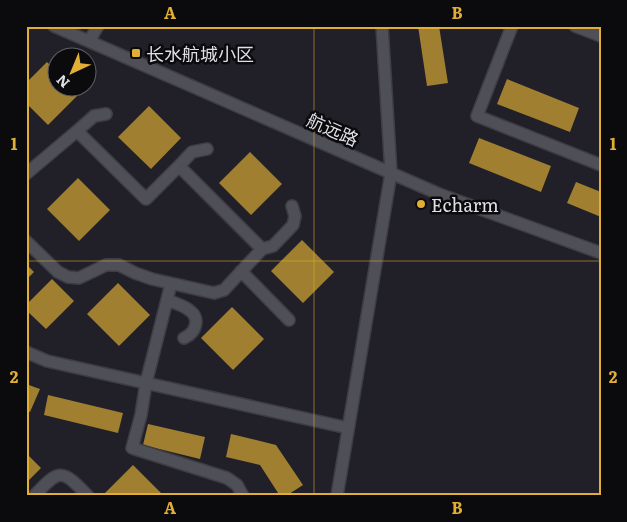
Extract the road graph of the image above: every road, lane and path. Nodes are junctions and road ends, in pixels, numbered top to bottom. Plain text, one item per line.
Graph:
1 (54, 26) edge
2 (98, 26) edge
3 (382, 26) edge
4 (512, 26) edge
5 (575, 26) edge
6 (80, 31) edge
7 (601, 36) edge
8 (89, 41) junction
9 (106, 114) dead end
10 (78, 131) junction
11 (206, 149) dead end
12 (601, 165) edge
13 (179, 166) junction
14 (28, 169) edge
15 (391, 173) junction
16 (292, 206) dead end
17 (26, 242) edge
18 (262, 249) junction
19 (601, 253) edge
20 (241, 271) junction
21 (171, 284) junction
22 (167, 300) junction
23 (289, 320) dead end
24 (184, 338) dead end
25 (26, 352) edge
26 (146, 382) junction
27 (348, 428) junction
28 (34, 496) edge
29 (88, 496) edge
30 (243, 496) edge
31 (337, 496) edge

1 - 6 street, 航远路
2 - 8 street
3 - 15 street
4 - 12 street
5 - 7 street
6 - 8 street, 航远路
8 - 15 street, 航远路
9 - 10 street
10 - 13 street
10 - 14 street
11 - 13 street
13 - 18 street
15 - 19 street, 航远路
15 - 27 street
16 - 18 street
17 - 21 street
18 - 20 street
20 - 21 street
20 - 23 street
21 - 22 street
22 - 24 street
22 - 26 street
25 - 26 street
26 - 27 street
26 - 30 street
27 - 31 street
28 - 29 street

